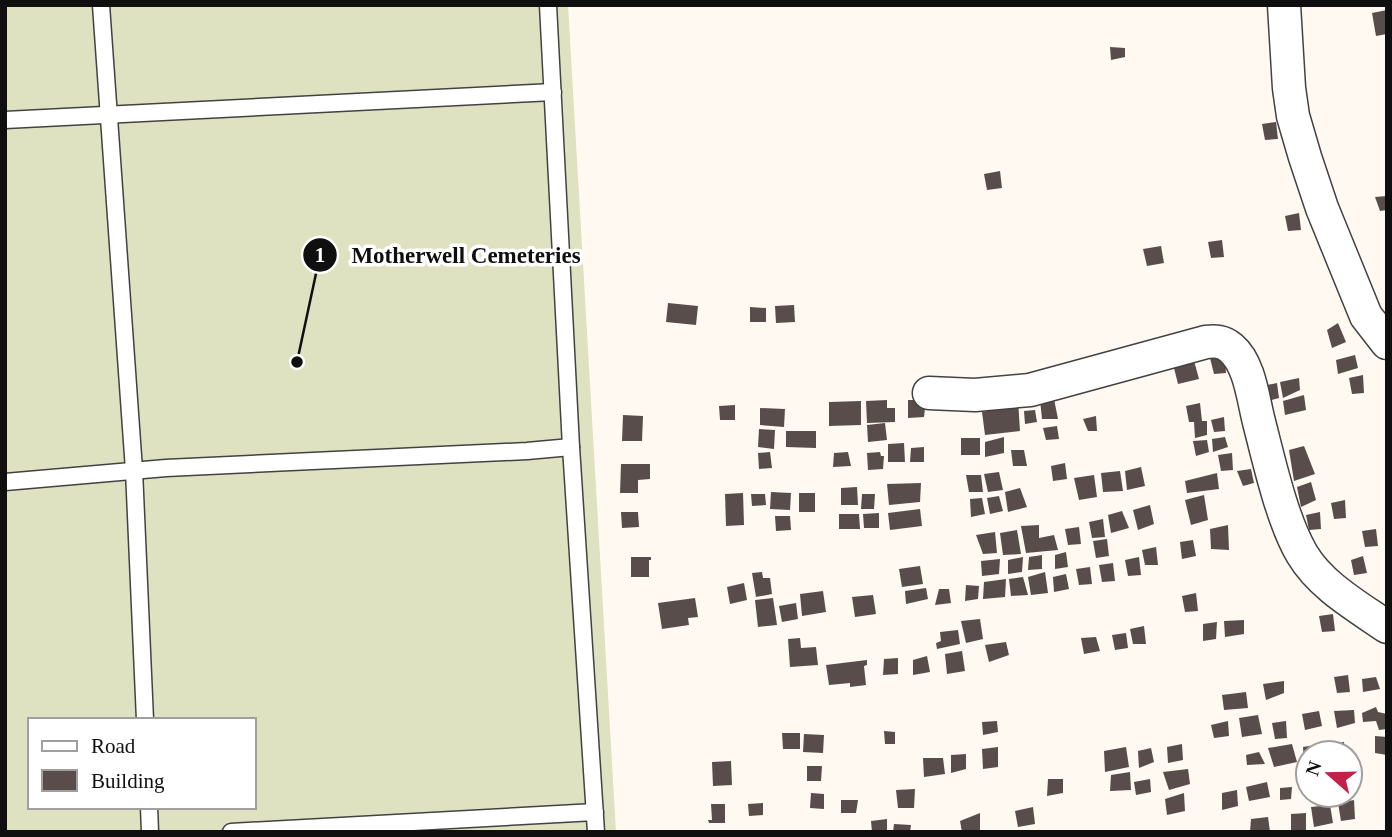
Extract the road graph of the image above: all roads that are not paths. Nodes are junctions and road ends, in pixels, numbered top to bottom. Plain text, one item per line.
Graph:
1 (102, 5) edge
2 (548, 5) edge
3 (1284, 5) edge
4 (553, 92) junction
5 (108, 114) junction
6 (5, 120) edge
7 (1387, 343) edge
8 (929, 393) dead end
9 (571, 447) junction
10 (134, 470) junction
11 (5, 482) edge
12 (1387, 627) edge
13 (145, 718) edge
14 (149, 809) edge
15 (595, 812) junction
16 (150, 832) edge
17 (231, 832) edge
18 (596, 832) edge

1 - 5 lane
2 - 4 lane
3 - 7 street
4 - 5 lane
4 - 9 lane
5 - 6 lane
5 - 10 lane
8 - 12 street
9 - 10 lane
9 - 15 lane
10 - 11 lane
10 - 13 lane
14 - 16 lane
15 - 17 lane
15 - 18 lane

